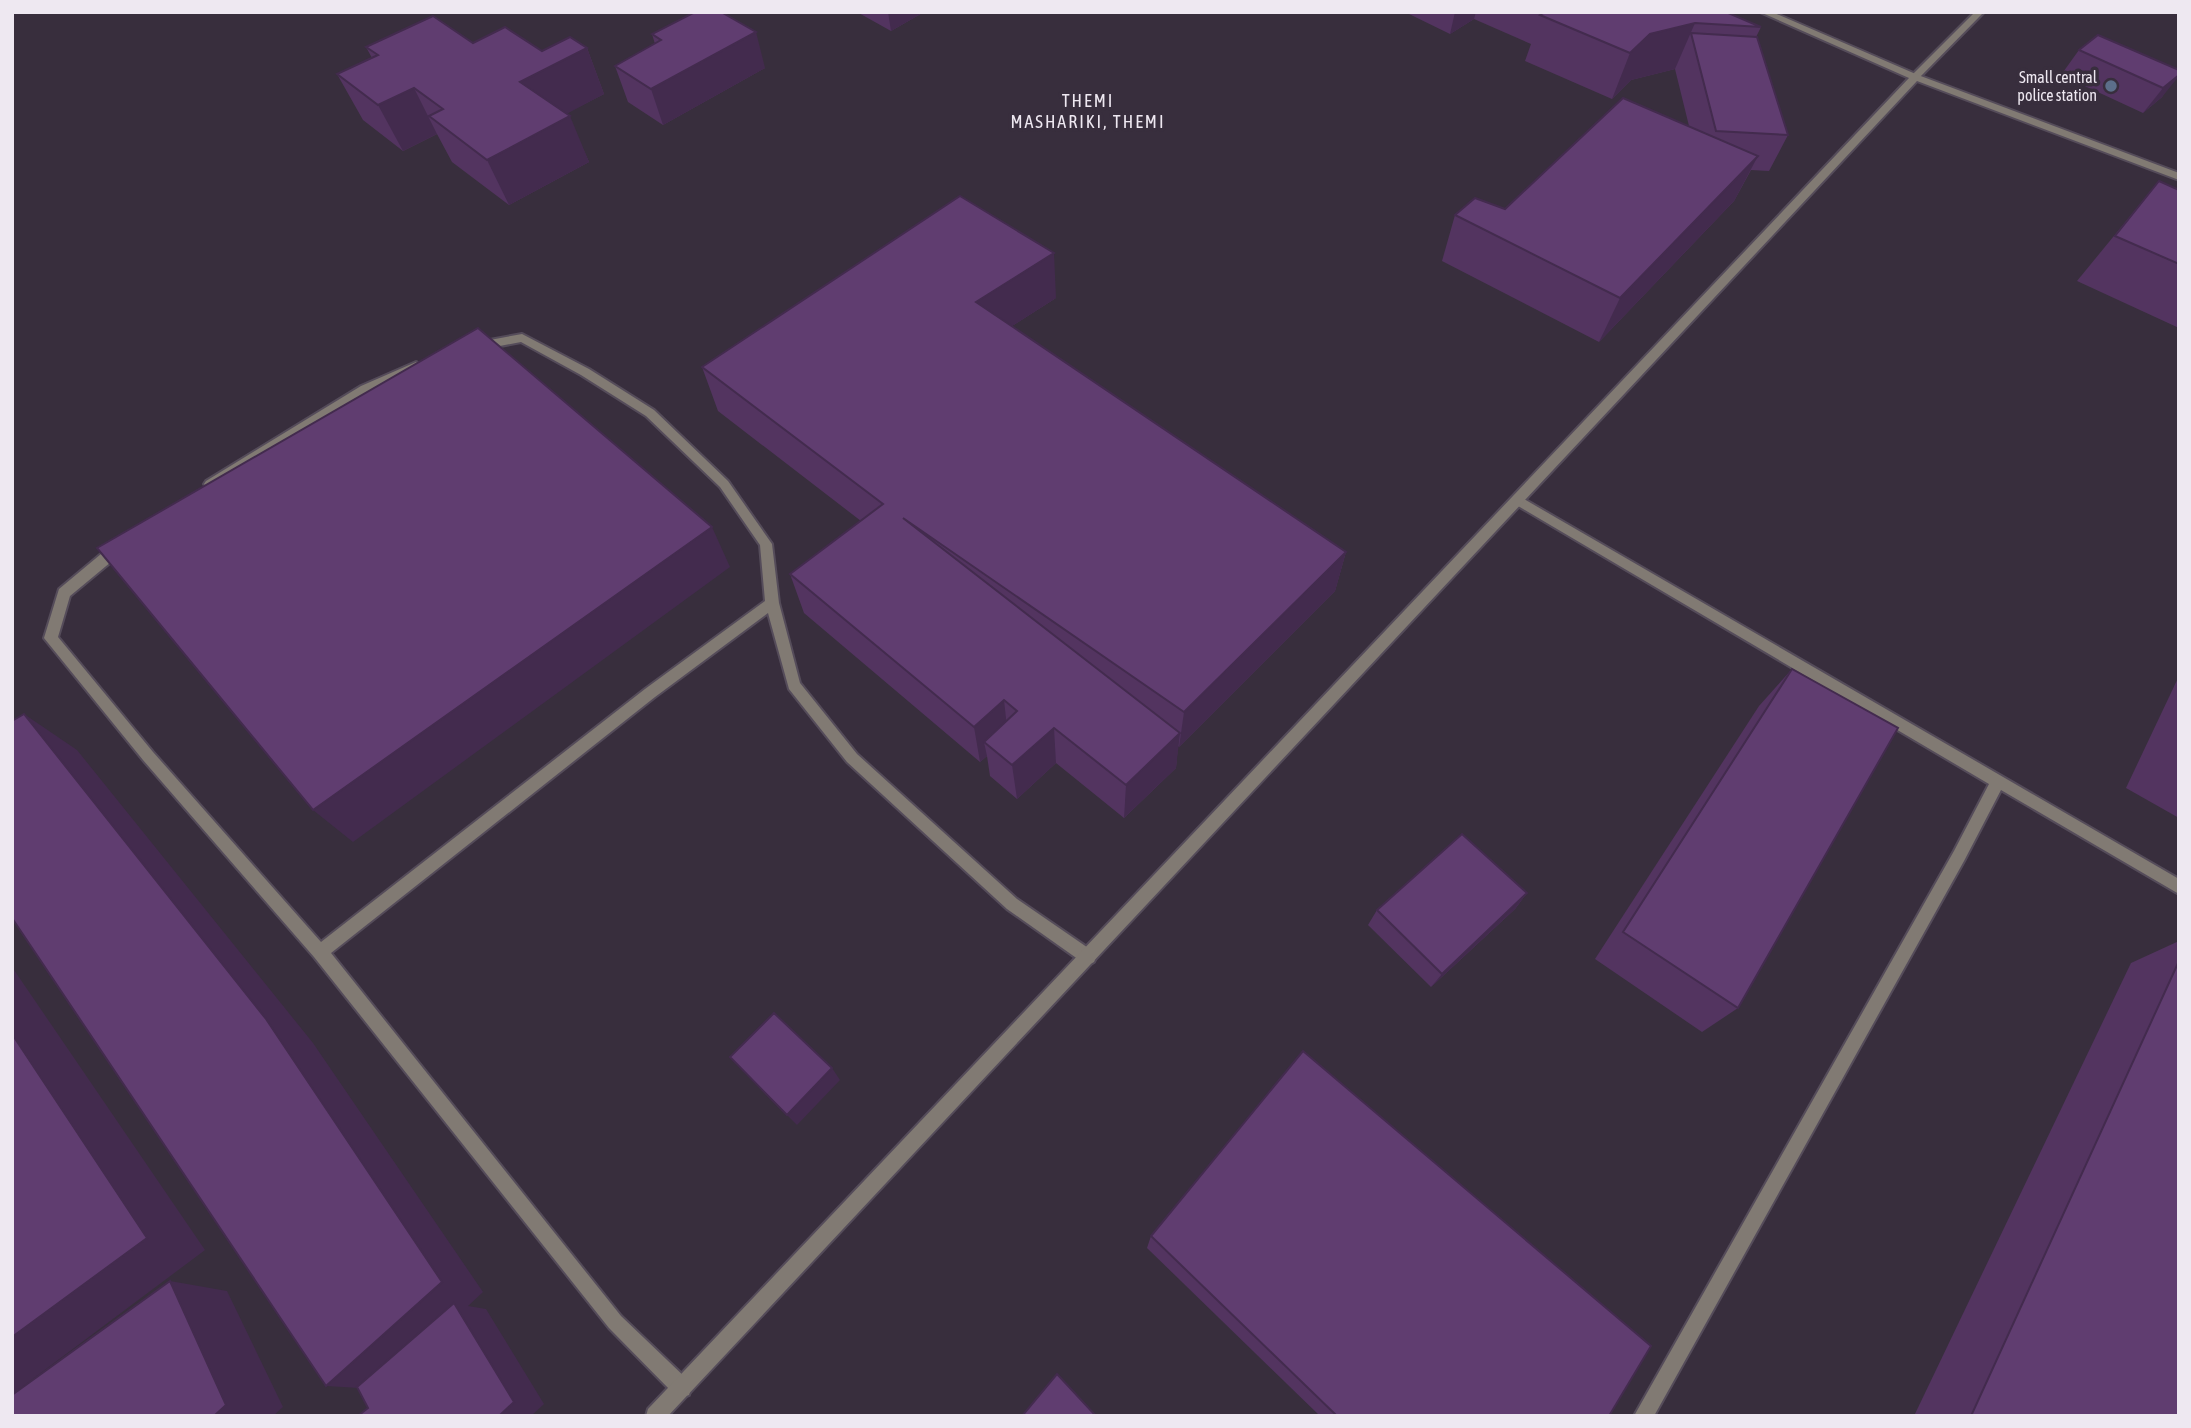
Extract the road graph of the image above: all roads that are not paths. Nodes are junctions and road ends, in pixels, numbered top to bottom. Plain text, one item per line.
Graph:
1 (1764, 12) edge
2 (1980, 12) edge
3 (1915, 77) junction
4 (2179, 177) edge
5 (463, 349) edge
6 (426, 362) edge
7 (195, 494) edge
8 (1517, 500) junction
9 (131, 538) edge
10 (772, 603) junction
11 (1998, 781) junction
12 (2179, 887) edge
13 (320, 952) junction
14 (1088, 957) junction
15 (682, 1388) junction
16 (654, 1416) edge
17 (1643, 1416) edge

1 - 3 street
2 - 3 street
3 - 4 street
3 - 8 street
5 - 10 street
6 - 7 street
8 - 11 street
8 - 14 street
9 - 13 street
10 - 13 street
10 - 14 street
11 - 12 street
11 - 17 street
13 - 15 street
14 - 15 street
15 - 16 street

